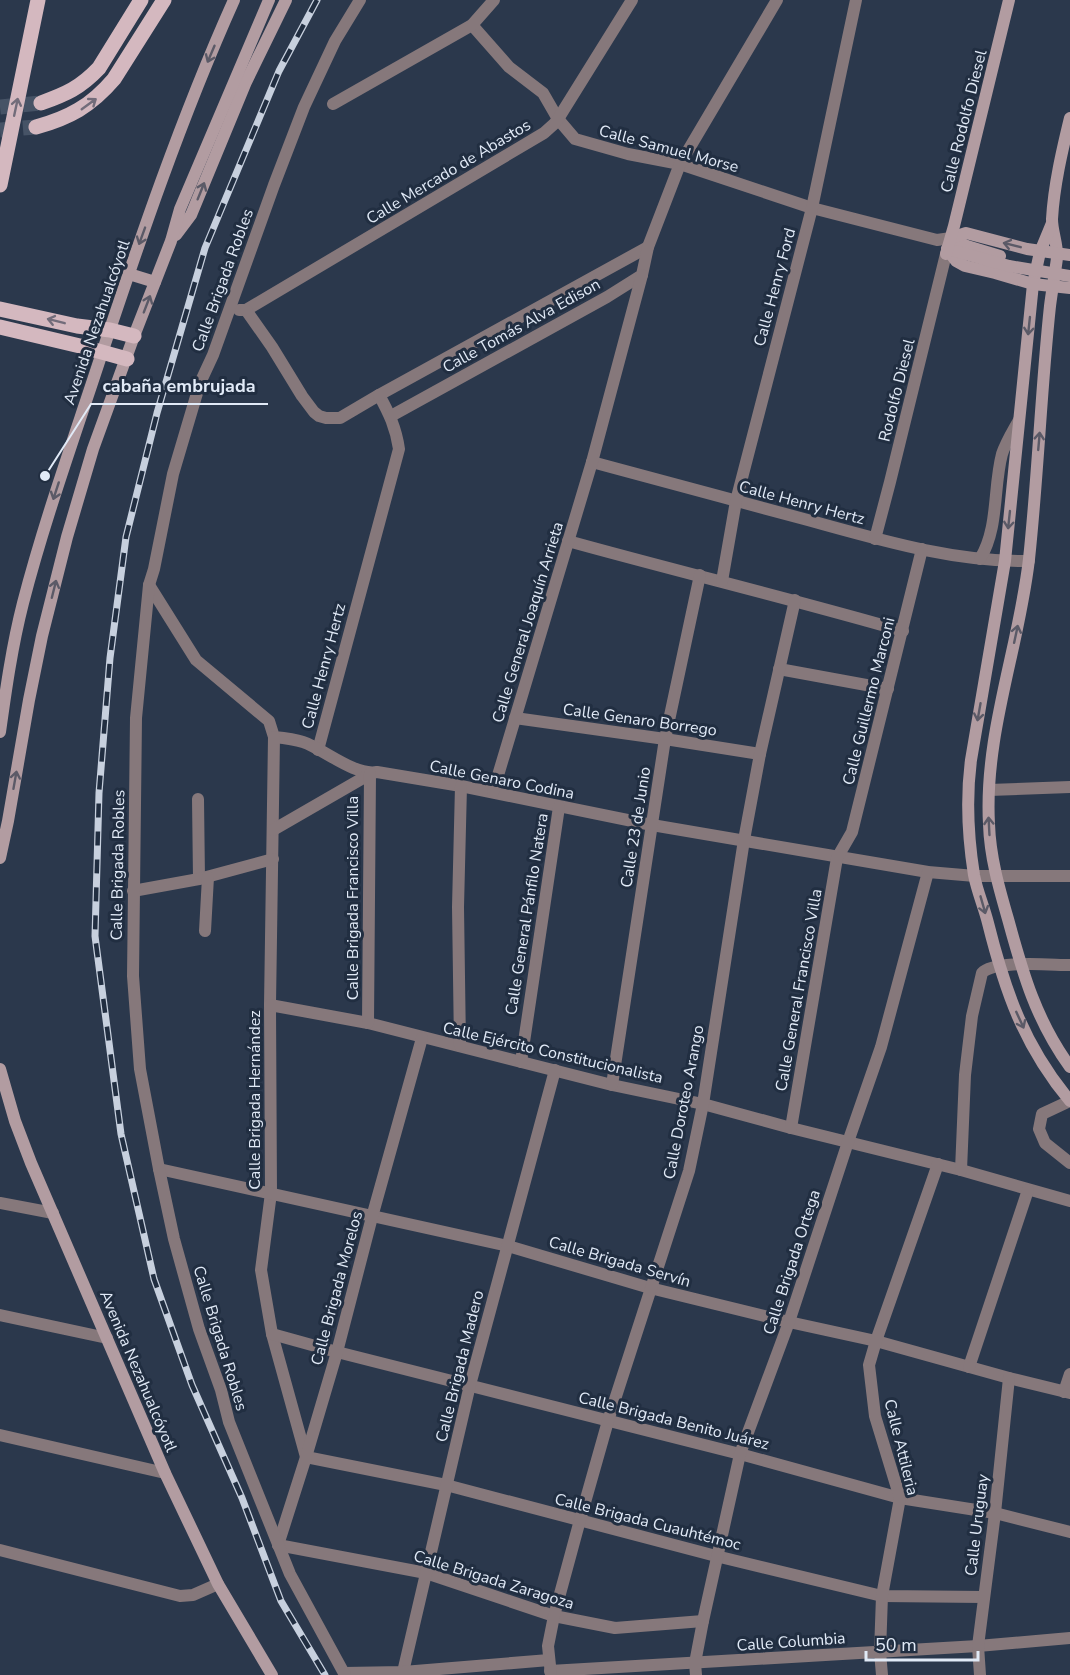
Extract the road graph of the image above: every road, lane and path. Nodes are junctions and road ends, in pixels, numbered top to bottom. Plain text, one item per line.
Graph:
1 (39, 0) edge
2 (141, 0) edge
3 (164, 0) edge
4 (234, 0) edge
5 (269, 0) edge
6 (286, 0) edge
7 (360, 0) edge
8 (494, 0) edge
9 (632, 0) edge
10 (777, 0) edge
11 (856, 0) edge
12 (1009, 0) edge
13 (472, 25) junction
14 (41, 103) tunnel mouth
15 (333, 104) dead end
16 (558, 118) junction
17 (1070, 118) edge
18 (36, 128) tunnel mouth
19 (680, 164) junction
20 (0, 185) edge
21 (812, 208) junction
22 (1052, 222) junction
23 (171, 241) junction
24 (945, 245) junction
25 (648, 247) junction
26 (965, 250) junction
27 (1040, 252) junction
28 (1064, 255) edge
29 (1070, 268) edge
30 (129, 274) junction
31 (642, 275) junction
32 (1070, 276) edge
33 (155, 282) junction
34 (1033, 284) junction
35 (1052, 287) junction
36 (1070, 288) edge
37 (0, 309) edge
38 (229, 310) junction
39 (246, 310) junction
40 (0, 327) edge
41 (110, 330) junction
42 (134, 336) junction
43 (103, 352) junction
44 (127, 359) junction
45 (379, 395) junction
46 (391, 416) junction
47 (1019, 420) junction
48 (592, 462) junction
49 (736, 501) junction
50 (875, 539) junction
51 (568, 541) junction
52 (922, 549) junction
53 (980, 559) junction
54 (1005, 561) junction
55 (1029, 561) junction
56 (700, 576) junction
57 (722, 581) junction
58 (149, 585) junction
59 (795, 600) junction
60 (903, 631) junction
61 (779, 669) junction
62 (888, 689) junction
63 (515, 718) junction
64 (0, 732) edge
65 (274, 737) junction
66 (665, 739) junction
67 (318, 750) junction
68 (760, 754) junction
69 (370, 774) junction
70 (461, 786) junction
71 (1070, 787) edge
72 (989, 790) junction
73 (493, 792) junction
74 (198, 799) dead end
75 (559, 807) junction
76 (652, 825) junction
77 (273, 830) junction
78 (744, 840) junction
79 (0, 858) edge
80 (837, 858) junction
81 (273, 859) junction
82 (927, 872) junction
83 (975, 876) junction
84 (1070, 876) edge
85 (996, 877) junction
86 (203, 878) junction
87 (133, 891) junction
88 (205, 931) dead end
89 (999, 965) junction
90 (1020, 965) junction
91 (1070, 965) edge
92 (270, 1005) junction
93 (368, 1023) junction
94 (422, 1038) junction
95 (460, 1046) junction
96 (1065, 1053) edge
97 (520, 1062) junction
98 (1070, 1067) edge
99 (0, 1069) edge
100 (555, 1070) junction
101 (612, 1085) junction
102 (1070, 1101) edge
103 (703, 1104) junction
104 (791, 1128) junction
105 (848, 1142) junction
106 (1070, 1163) edge
107 (938, 1164) junction
108 (159, 1169) junction
109 (961, 1170) junction
110 (1028, 1190) junction
111 (270, 1193) junction
112 (1070, 1202) edge
113 (0, 1203) edge
114 (53, 1213) junction
115 (372, 1217) junction
116 (508, 1246) junction
117 (650, 1288) junction
118 (0, 1315) edge
119 (789, 1322) junction
120 (272, 1334) junction
121 (107, 1338) junction
122 (876, 1341) junction
123 (337, 1352) junction
124 (969, 1367) junction
125 (1070, 1374) edge
126 (1009, 1378) junction
127 (470, 1385) junction
128 (1067, 1392) edge
129 (608, 1421) junction
130 (0, 1435) edge
131 (740, 1454) junction
132 (306, 1457) junction
133 (165, 1473) junction
134 (446, 1485) junction
135 (900, 1498) junction
136 (995, 1513) junction
137 (580, 1520) junction
138 (1070, 1532) edge
139 (278, 1545) junction
140 (0, 1550) edge
141 (716, 1556) junction
142 (426, 1573) junction
143 (218, 1584) junction
144 (882, 1596) junction
145 (984, 1597) junction
146 (554, 1616) junction
147 (703, 1621) junction
148 (1070, 1638) edge
149 (978, 1646) junction
150 (880, 1652) junction
151 (550, 1669) edge
152 (696, 1669) edge
153 (403, 1672) junction
154 (344, 1674) edge
155 (272, 1675) edge
156 (882, 1675) edge
157 (980, 1675) edge

20 -> 1 main road
2 - 14 main road
18 -> 3 main road
4 -> 30 main road, Avenida Nezahualcóyotl
5 - 23 main road
23 -> 6 main road
7 - 38 street, Calle Brigada Robles
8 - 13 street
9 - 16 street, Calle Mercado de Abastos
10 - 19 street
11 - 21 street, Calle Henry Ford
12 - 24 main road, Calle Rodolfo Diesel
13 - 15 street
13 - 16 street, Calle Samuel Morse
16 - 19 street, Calle Samuel Morse
16 - 39 street, Calle Mercado de Abastos
17 - 22 main road
19 - 21 street, Calle Samuel Morse
19 - 25 street
21 - 24 street, Calle Samuel Morse
21 - 49 street, Calle Henry Ford
22 - 27 main road
22 - 28 main road
23 - 33 main road
24 - 26 main road, Calle Samuel Morse
27 -> 24 main road
24 - 34 main road
24 - 50 street, Rodolfo Diesel
25 - 31 street
25 - 45 street, Calle Tomás Alva Edison
26 - 29 main road, Calle Samuel Morse
26 - 32 main road, Calle Samuel Morse
27 - 28 main road
27 - 34 main road
28 - 35 main road
30 - 33 main road
30 - 41 main road, Avenida Nezahualcóyotl
31 - 46 street, Calle Tomás Alva Edison
31 - 48 street, Calle General Joaquín Arrieta
42 -> 33 main road
34 - 35 main road
34 -> 47 main road
35 - 36 main road
55 -> 35 main road
41 -> 37 main road
38 - 39 street
38 - 58 street, Calle Brigada Robles
39 - 45 street, Calle Tomás Alva Edison
40 - 43 main road
41 - 42 main road
41 - 43 main road, Avenida Nezahualcóyotl
42 - 44 main road
43 - 44 main road
43 -> 64 main road, Avenida Nezahualcóyotl
79 -> 44 main road
45 - 46 street, Calle Henry Hertz
46 - 67 street, Calle Henry Hertz
47 - 53 street
47 -> 54 main road
48 - 49 street, Calle Henry Hertz
48 - 51 street, Calle General Joaquín Arrieta
49 - 50 street, Calle Henry Hertz
49 - 57 street, Calle Henry Ford
50 - 52 street, Calle Henry Hertz
51 - 56 street
51 - 63 street, Calle General Joaquín Arrieta
52 - 53 street, Calle Henry Hertz
52 - 60 street, Calle Guillermo Marconi
53 - 54 street, Calle Henry Hertz
54 - 55 street, Calle Henry Hertz
54 -> 83 main road
72 -> 55 main road
56 - 57 street
56 - 66 street, Calle 23 de Junio
57 - 59 street
58 - 65 street
58 - 87 street, Calle Brigada Robles
59 - 60 street
59 - 61 street, Calle Doroteo Arango
60 - 62 street, Calle Guillermo Marconi
61 - 62 street
61 - 68 street, Calle Doroteo Arango
62 - 80 street, Calle Guillermo Marconi
63 - 66 street, Calle Genaro Borrego
63 - 73 street, Calle General Joaquín Arrieta
65 - 67 street, Calle Genaro Codina
65 - 77 street, Calle Brigada Hernández
66 - 68 street, Calle Genaro Borrego
66 - 76 street, Calle 23 de Junio
67 - 69 street, Calle Genaro Codina
68 - 78 street, Calle Doroteo Arango
69 - 70 street, Calle Genaro Codina
69 - 77 street
69 - 93 street, Calle Brigada Francisco Villa
70 - 73 street, Calle Genaro Codina
70 - 95 street
71 - 72 street
85 -> 72 main road
73 - 75 street, Calle Genaro Codina
74 - 86 street
75 - 76 street, Calle Genaro Codina
75 - 97 street, Calle General Pánfilo Natera
76 - 78 street, Calle Genaro Codina
76 - 101 street, Calle 23 de Junio
77 - 81 street, Calle Brigada Hernández
78 - 80 street, Calle Genaro Codina
78 - 103 street, Calle Doroteo Arango
80 - 82 street, Calle Genaro Codina
80 - 104 street, Calle General Francisco Villa
81 - 86 street
81 - 92 street, Calle Brigada Hernández
82 - 83 street, Calle Genaro Codina
82 - 105 street, Calle Brigada Ortega
83 - 85 street, Calle Genaro Codina
83 -> 89 main road
84 - 85 street, Calle Genaro Codina
85 - 90 main road
86 - 87 street
86 - 88 street
87 - 108 street, Calle Brigada Robles
89 - 90 street
89 -> 102 main road
89 - 109 street
90 - 91 street
90 - 96 main road
92 - 93 street, Calle Ejército Constitucionalista
92 - 111 street, Calle Brigada Hernández
93 - 94 street, Calle Ejército Constitucionalista
94 - 95 street, Calle Ejército Constitucionalista
94 - 115 street, Calle Brigada Morelos
95 - 97 street, Calle Ejército Constitucionalista
96 - 98 main road
97 - 100 street, Calle Ejército Constitucionalista
99 - 114 main road, Avenida Nezahualcóyotl
100 - 101 street, Calle Ejército Constitucionalista
100 - 116 street, Calle Brigada Madero
101 - 103 street, Calle Ejército Constitucionalista
102 - 106 street
103 - 104 street, Calle Ejército Constitucionalista
103 - 117 street, Calle Doroteo Arango
104 - 105 street, Calle Ejército Constitucionalista
105 - 107 street, Calle Ejército Constitucionalista
105 - 119 street, Calle Brigada Ortega
107 - 109 street, Calle Ejército Constitucionalista
107 - 122 street, Calle Attileria
108 - 111 street, Calle Brigada Servín
108 - 139 street, Calle Brigada Robles
109 - 110 street, Calle Ejército Constitucionalista
110 - 112 street, Calle Ejército Constitucionalista
110 - 124 street
111 - 115 street, Calle Brigada Servín
111 - 120 street, Calle Brigada Hernández
113 - 114 street
114 - 121 main road, Avenida Nezahualcóyotl
115 - 116 street, Calle Brigada Servín
115 - 123 street, Calle Brigada Morelos
116 - 117 street, Calle Brigada Servín
116 - 127 street, Calle Brigada Madero
117 - 119 street, Calle Brigada Servín
117 - 129 street, Calle Doroteo Arango
118 - 121 street
119 - 122 street, Calle Brigada Servín
119 - 131 street, Calle Brigada Ortega
120 - 123 street, Calle Brigada Benito Juárez
120 - 132 street, Calle Brigada Hernández
121 - 133 main road, Avenida Nezahualcóyotl
122 - 124 street, Calle Brigada Servín
122 - 135 street, Calle Attileria
123 - 127 street, Calle Brigada Benito Juárez
123 - 132 street, Calle Brigada Morelos
124 - 126 street, Calle Brigada Servín
125 - 128 street
126 - 128 street, Calle Brigada Servín
126 - 136 street, Calle Uruguay
127 - 129 street, Calle Brigada Benito Juárez
127 - 134 street, Calle Brigada Madero
129 - 131 street, Calle Brigada Benito Juárez
129 - 137 street, Calle Doroteo Arango
130 - 133 street
131 - 135 street, Calle Brigada Benito Juárez
131 - 141 street, Calle Brigada Ortega
132 - 134 street, Calle Brigada Cuauhtémoc
132 - 139 street, Calle Brigada Morelos
133 - 143 main road, Avenida Nezahualcóyotl
134 - 137 street, Calle Brigada Cuauhtémoc
134 - 142 street, Calle Brigada Madero
135 - 136 street, Calle Brigada Benito Juárez
135 - 144 street, Calle Attileria
136 - 138 street, Calle Brigada Benito Juárez
136 - 145 street, Calle Uruguay
137 - 141 street, Calle Brigada Cuauhtémoc
137 - 146 street, Calle Doroteo Arango
139 - 142 street, Calle Brigada Zaragoza
139 - 154 street, Calle Brigada Robles
140 - 143 street
141 - 144 street, Calle Brigada Cuauhtémoc
141 - 147 street, Calle Brigada Ortega
142 - 146 street, Calle Brigada Zaragoza
142 - 153 street, Calle Brigada Madero
143 - 155 main road, Avenida Nezahualcóyotl
144 - 145 street, Calle Brigada Cuauhtémoc
144 - 150 street, Calle Attileria
145 - 149 street, Calle Uruguay
146 - 147 street, Calle Brigada Zaragoza
146 - 151 street, Calle Doroteo Arango
147 - 152 street, Calle Brigada Ortega
148 - 149 street, Calle Columbia
149 - 150 street, Calle Columbia
149 - 157 street, Calle Uruguay
150 - 152 street, Calle Columbia
150 - 156 street, Calle Attileria
151 - 152 street, Calle Columbia
151 - 153 street, Calle Columbia
153 - 154 street, Calle Columbia

